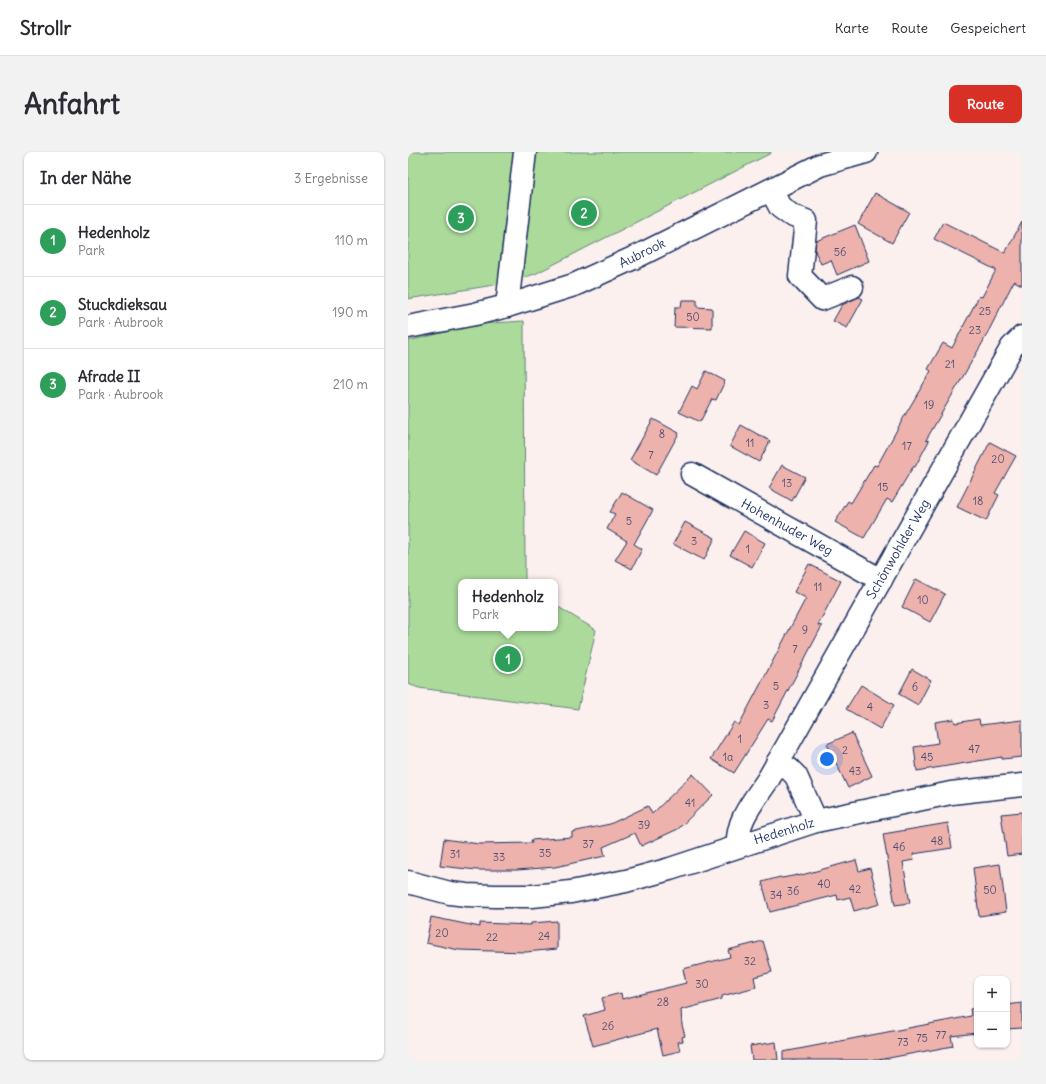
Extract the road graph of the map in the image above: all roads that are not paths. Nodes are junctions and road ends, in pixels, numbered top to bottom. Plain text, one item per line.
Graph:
1 (525, 152) edge
2 (866, 152) edge
3 (771, 190) junction
4 (852, 287) dead end
5 (507, 306) junction
6 (408, 327) edge
7 (1022, 337) edge
8 (692, 474) dead end
9 (881, 580) junction
10 (777, 763) junction
11 (1022, 785) edge
12 (816, 821) junction
13 (738, 846) junction
14 (408, 882) edge

1 - 5 street
2 - 3 street, Aubrook
3 - 4 street
3 - 5 street, Aubrook
5 - 6 street, Aubrook
7 - 9 street, Schönwohlder Weg
8 - 9 street, Hohenhuder Weg
9 - 10 street, Schönwohlder Weg
10 - 12 street
10 - 13 street, Schönwohlder Weg
11 - 12 street, Hedenholz
12 - 13 street, Hedenholz
13 - 14 street, Hedenholz

